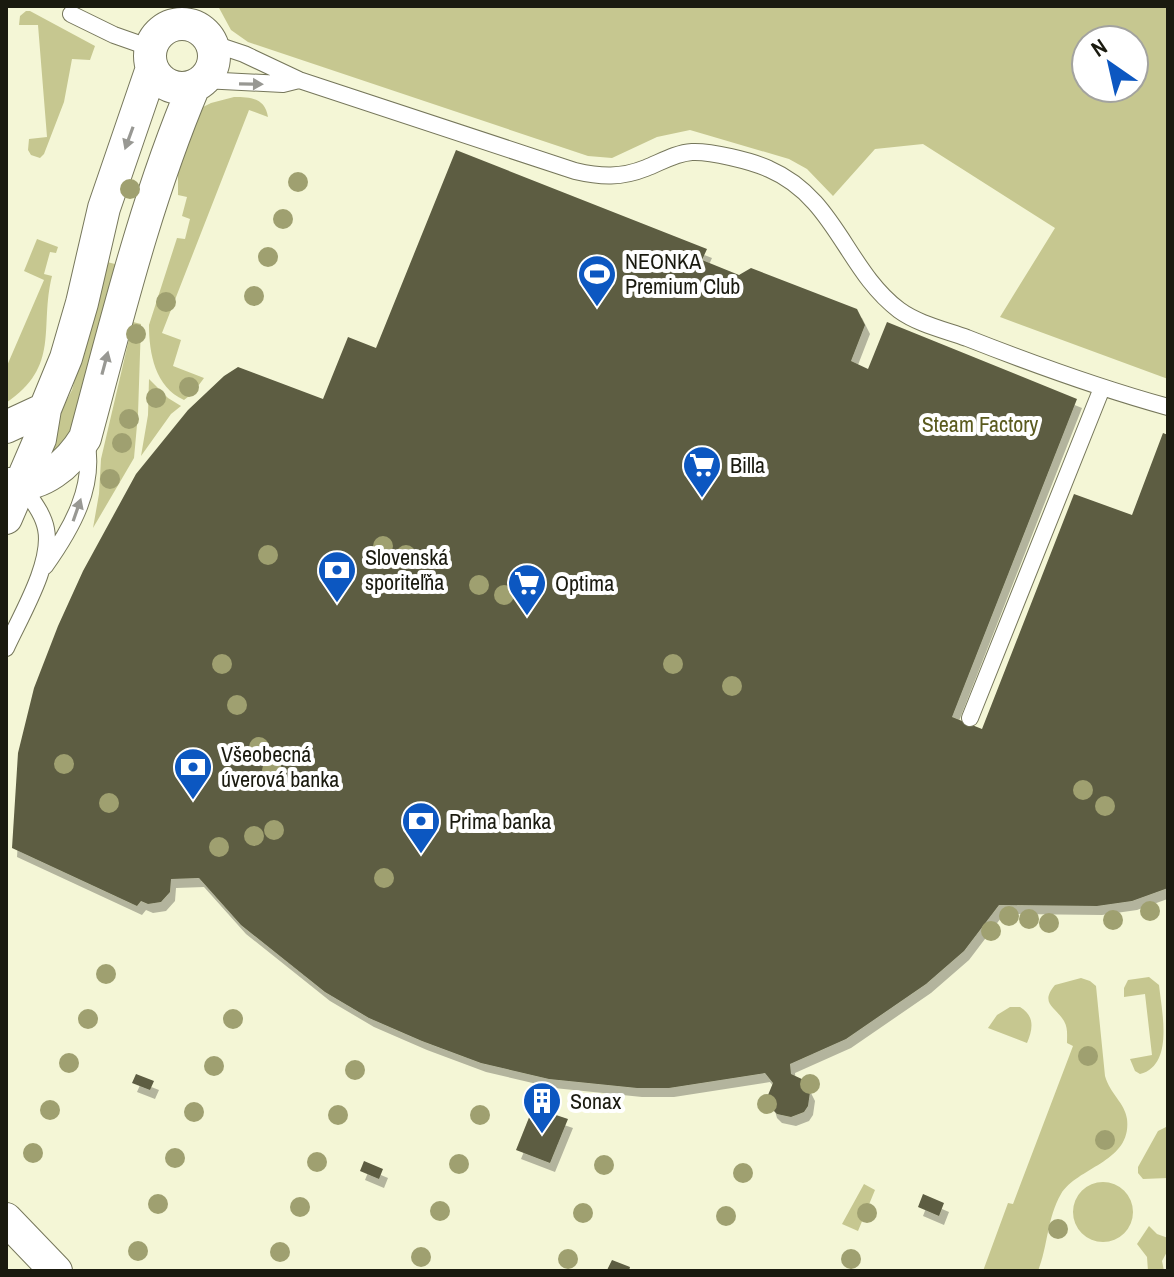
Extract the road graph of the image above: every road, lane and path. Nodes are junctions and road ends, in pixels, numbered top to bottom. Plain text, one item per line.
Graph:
1 (71, 14) dead end
2 (207, 28) edge
3 (161, 38) edge
4 (299, 80) junction
5 (198, 83) junction
6 (1102, 388) junction
7 (1168, 407) edge
8 (45, 409) junction
9 (6, 427) edge
10 (85, 438) junction
11 (11, 481) edge
12 (6, 518) edge
13 (40, 573) junction
14 (6, 648) edge
15 (970, 718) dead end
16 (6, 1219) edge
17 (56, 1271) edge

1 - 3 lane
2 - 3 street
2 - 4 lane
2 - 5 street
3 - 5 street
3 -> 8 street
5 -> 4 lane
4 - 6 lane
10 -> 5 street
6 - 7 lane
6 - 15 lane
8 - 9 street
8 - 11 street
10 - 11 street
13 -> 10 lane
11 - 12 street
11 - 13 lane
13 - 14 lane
16 - 17 street

